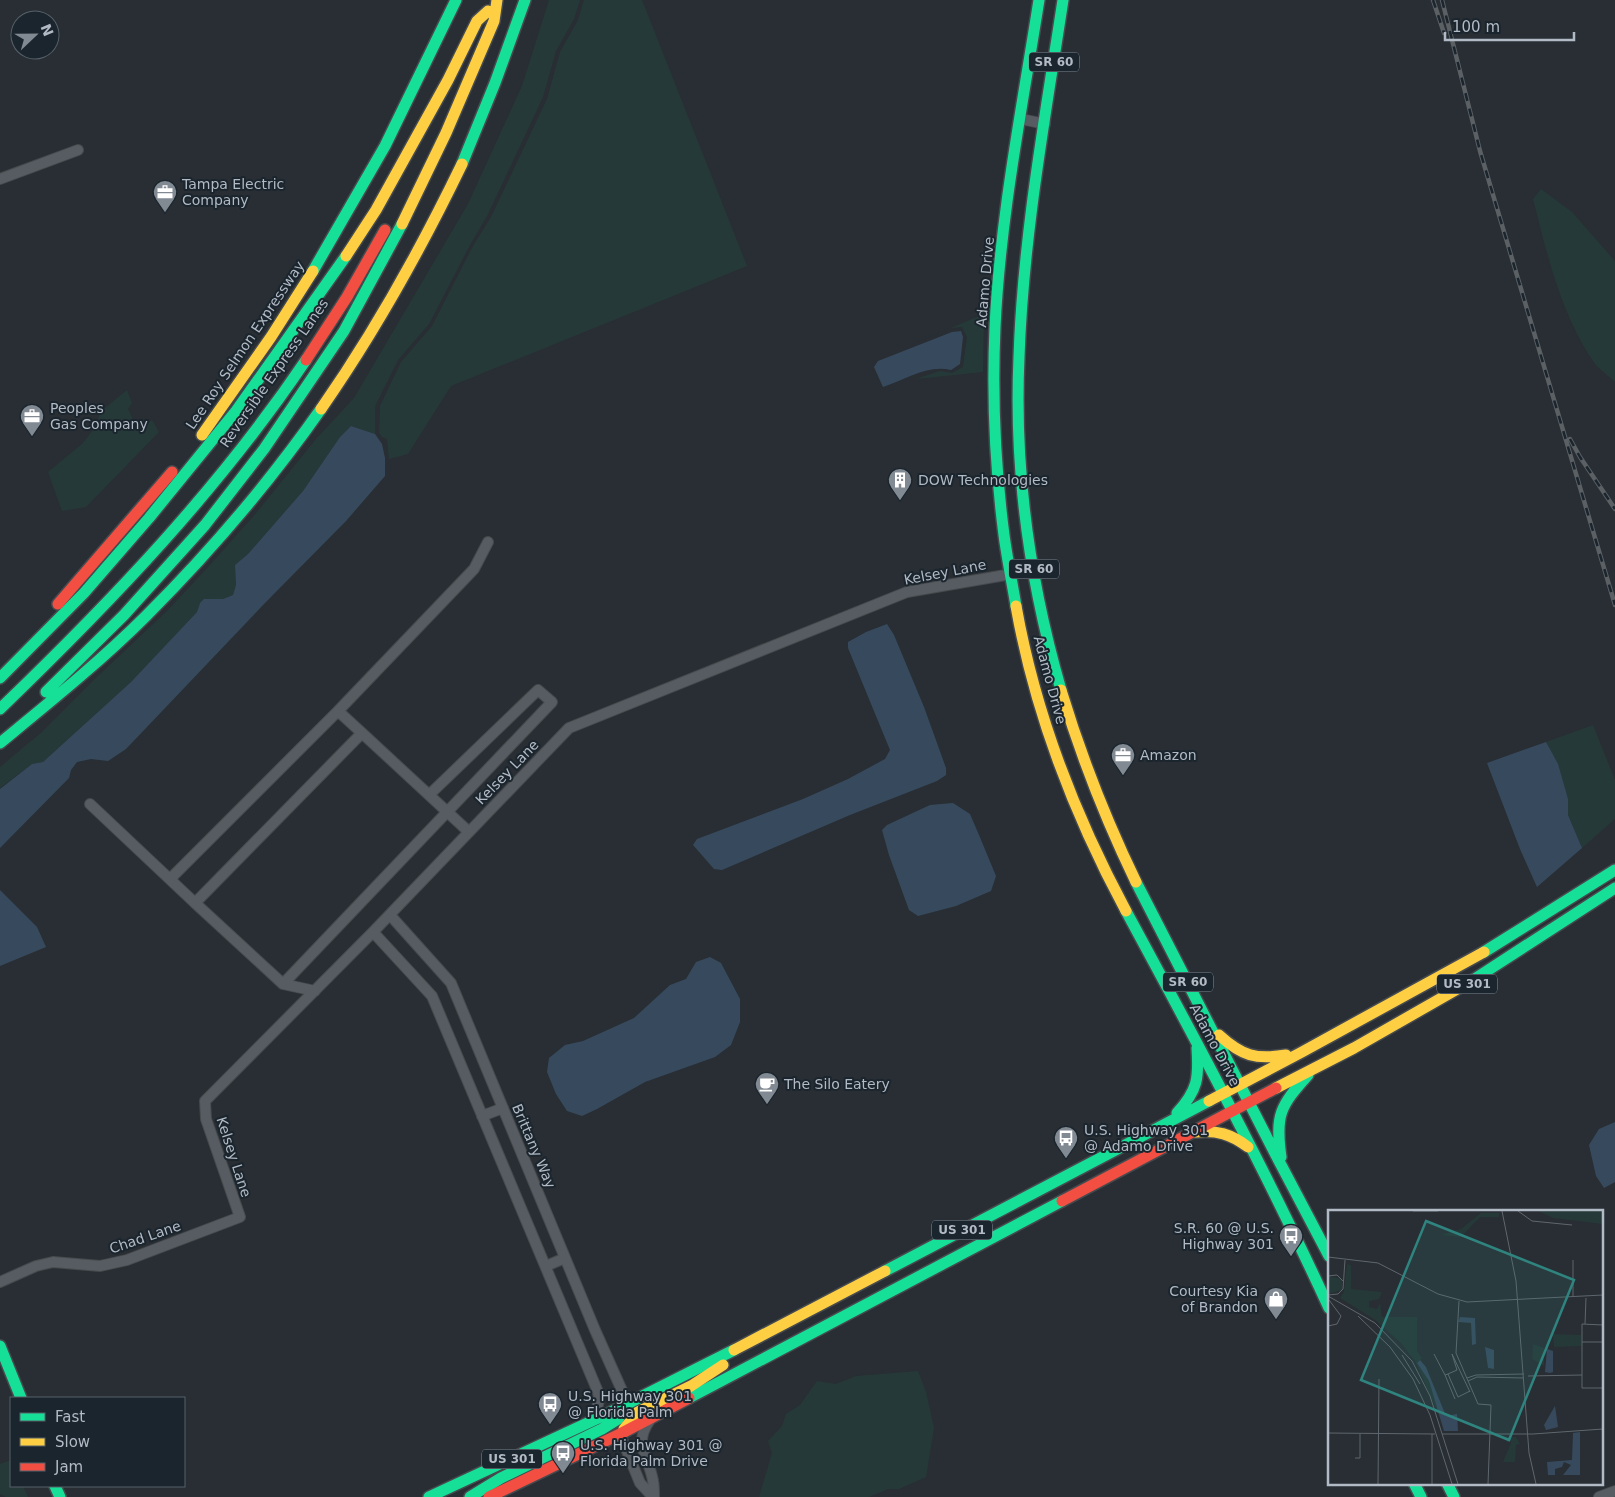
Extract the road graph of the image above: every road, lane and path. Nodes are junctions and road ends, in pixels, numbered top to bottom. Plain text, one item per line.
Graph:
1 (456, 0) edge
2 (498, 0) edge
3 (525, 0) edge
4 (1039, 0) edge
5 (1063, 0) edge
6 (490, 5) edge
7 (1021, 119) junction
8 (439, 120) dead end
9 (1045, 124) junction
10 (431, 138) dead end
11 (78, 150) dead end
12 (0, 179) edge
13 (397, 207) dead end
14 (389, 224) dead end
15 (488, 542) dead end
16 (1035, 570) junction
17 (1011, 574) junction
18 (0, 665) edge
19 (0, 678) edge
20 (0, 709) edge
21 (338, 710) junction
22 (20, 726) junction
23 (362, 733) junction
24 (0, 743) edge
25 (429, 795) junction
26 (90, 804) dead end
27 (447, 812) junction
28 (469, 832) junction
29 (1615, 870) edge
30 (170, 879) junction
31 (1615, 888) edge
32 (195, 903) junction
33 (390, 915) junction
34 (373, 932) junction
35 (283, 984) junction
36 (315, 991) junction
37 (1210, 1025) junction
38 (1197, 1044) junction
39 (1302, 1052) junction
40 (1312, 1069) junction
41 (1240, 1084) junction
42 (1224, 1093) junction
43 (1249, 1102) junction
44 (503, 1108) junction
45 (1233, 1111) junction
46 (482, 1116) junction
47 (1169, 1122) junction
48 (1190, 1133) junction
49 (1252, 1150) junction
50 (1283, 1168) junction
51 (240, 1217) joint
52 (1328, 1254) edge
53 (566, 1258) junction
54 (899, 1263) junction
55 (546, 1266) junction
56 (0, 1282) edge
57 (1328, 1306) edge
58 (756, 1339) junction
59 (795, 1342) junction
60 (0, 1346) edge
61 (21, 1397) edge
62 (628, 1404) junction
63 (652, 1418) junction
64 (594, 1420) junction
65 (620, 1434) junction
66 (500, 1464) junction
67 (1414, 1484) edge
68 (1448, 1484) edge
69 (1615, 1490) edge
70 (429, 1497) edge
71 (445, 1497) edge
72 (470, 1497) edge
73 (488, 1497) edge
74 (653, 1497) edge
75 (1421, 1497) edge
76 (1454, 1497) edge
77 (1599, 1497) edge

1 - 18 main road, Lee Roy Selmon Expressway
2 - 22 main road
3 - 22 main road
4 - 7 main road, Adamo Drive / SR 60
5 - 9 main road, Adamo Drive / SR 60
6 - 8 main road
6 - 19 main road
7 - 9 street
7 - 17 main road, Adamo Drive / SR 60
9 - 16 main road, Adamo Drive / SR 60
10 - 13 main road
11 - 12 street
14 - 20 main road, Reversible Express Lanes
15 - 21 street
16 - 17 street, Kelsey Lane
16 - 37 main road, Adamo Drive / SR 60
17 - 28 street, Kelsey Lane
17 - 38 main road, Adamo Drive / SR 60
21 - 23 street
21 - 30 street
22 - 24 main road
23 - 25 street
23 - 32 street
25 - 27 street
25 - 27 street
26 - 30 street
27 - 28 street
27 - 35 street
28 - 33 street, Kelsey Lane
29 - 39 main road, US 301
30 - 32 street
31 - 40 main road, US 301
32 - 35 street
33 - 34 street, Kelsey Lane
33 - 44 street, Brittany Way
34 - 36 street, Kelsey Lane
34 - 46 street
35 - 36 street
36 - 51 street, Kelsey Lane
37 - 39 main road
37 - 41 main road, Adamo Drive / SR 60
38 - 42 main road, Adamo Drive / SR 60
38 - 47 main road
39 - 41 main road, US 301
40 - 43 main road, US 301
40 - 50 main road
41 - 42 main road, US 301
41 - 43 main road, Adamo Drive / SR 60
42 - 45 main road, Adamo Drive
42 - 47 main road, US 301
43 - 45 main road, US 301
43 - 50 main road, Adamo Drive / SR 60
44 - 46 street
44 - 53 street, Brittany Way
45 - 48 main road, US 301
45 - 49 main road, Adamo Drive
46 - 55 street
47 - 54 main road, US 301
48 - 49 main road
48 - 59 main road, US 301
49 - 57 main road, Adamo Drive
50 - 52 main road, Adamo Drive / SR 60
51 - 56 street, Chad Lane
53 - 55 street
53 - 62 street, Brittany Way
54 - 58 main road, US 301
54 - 59 main road
55 - 64 street
58 - 62 main road, US 301
58 - 65 main road
59 - 63 main road, US 301
60 - 61 main road
62 - 64 main road, US 301
62 - 72 main road
63 - 65 main road, US 301
63 - 74 street
64 - 66 main road, US 301
65 - 73 main road, US 301
65 - 74 street
66 - 70 main road, US 301
66 - 71 main road
67 - 75 main road
68 - 76 main road
69 - 77 street

